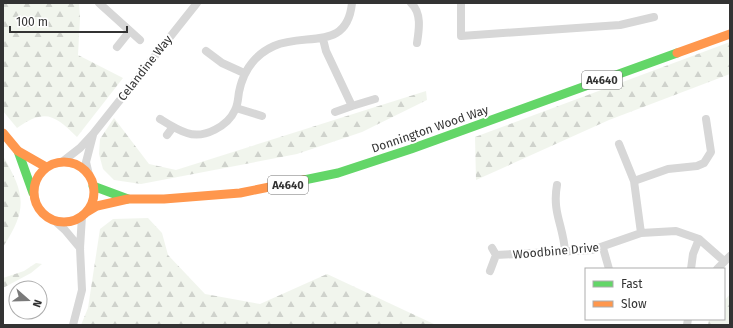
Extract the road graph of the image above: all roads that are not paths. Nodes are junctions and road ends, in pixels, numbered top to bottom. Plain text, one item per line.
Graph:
1 (99, 3) edge
2 (197, 3) edge
3 (352, 3) edge
4 (411, 3) edge
5 (461, 3) edge
6 (654, 17) dead end
7 (129, 32) junction
8 (730, 34) edge
9 (323, 39) junction
10 (140, 40) dead end
11 (417, 43) dead end
12 (117, 47) dead end
13 (206, 51) dead end
14 (244, 72) junction
15 (375, 99) dead end
16 (352, 106) junction
17 (236, 108) junction
18 (258, 112) dead end
19 (335, 112) dead end
20 (160, 119) dead end
21 (706, 119) dead end
22 (173, 127) junction
23 (93, 134) junction
24 (168, 135) dead end
25 (5, 136) edge
26 (619, 144) dead end
27 (18, 151) junction
28 (62, 162) junction
29 (46, 167) junction
30 (89, 175) junction
31 (634, 181) junction
32 (557, 185) dead end
33 (93, 186) junction
34 (33, 193) junction
35 (128, 199) junction
36 (84, 214) junction
37 (55, 221) junction
38 (641, 233) junction
39 (699, 238) junction
40 (80, 248) junction
41 (604, 248) junction
42 (565, 251) junction
43 (727, 259) edge
44 (609, 268) edge
45 (691, 268) edge
46 (718, 268) edge
47 (490, 271) dead end
48 (74, 325) edge

1 - 7 street
2 - 23 street, Celandine Way
3 - 9 street
4 - 11 street
5 - 6 street
7 - 10 street
7 - 12 street
8 - 35 main road, Donnington Wood Way / A4640
9 - 14 street
9 - 16 street
13 - 14 street
14 - 17 street
15 - 16 street
16 - 19 street
17 - 18 street
17 - 22 street
20 - 22 street
21 - 31 street
22 - 24 street
23 - 28 street, Celandine Way
23 - 30 street, Celandine Way
25 - 27 main road
26 - 31 street
27 - 29 main road
27 - 34 main road
28 - 29 main road
28 - 30 main road
29 - 34 main road
30 - 33 main road
31 - 38 street
32 - 42 street
33 - 35 main road, Donnington Wood Way / A4640
33 - 36 main road
34 - 37 main road
35 - 36 main road, Donnington Wood Way / A4640
36 - 37 main road, A4640
36 - 40 street
37 - 40 street
38 - 39 street, Woodbine Drive
38 - 41 street, Woodbine Drive
39 - 43 street, Woodbine Drive
39 - 45 street
40 - 48 street
41 - 42 street, Woodbine Drive
41 - 44 street
42 - 47 street, Woodbine Drive
43 - 46 street

